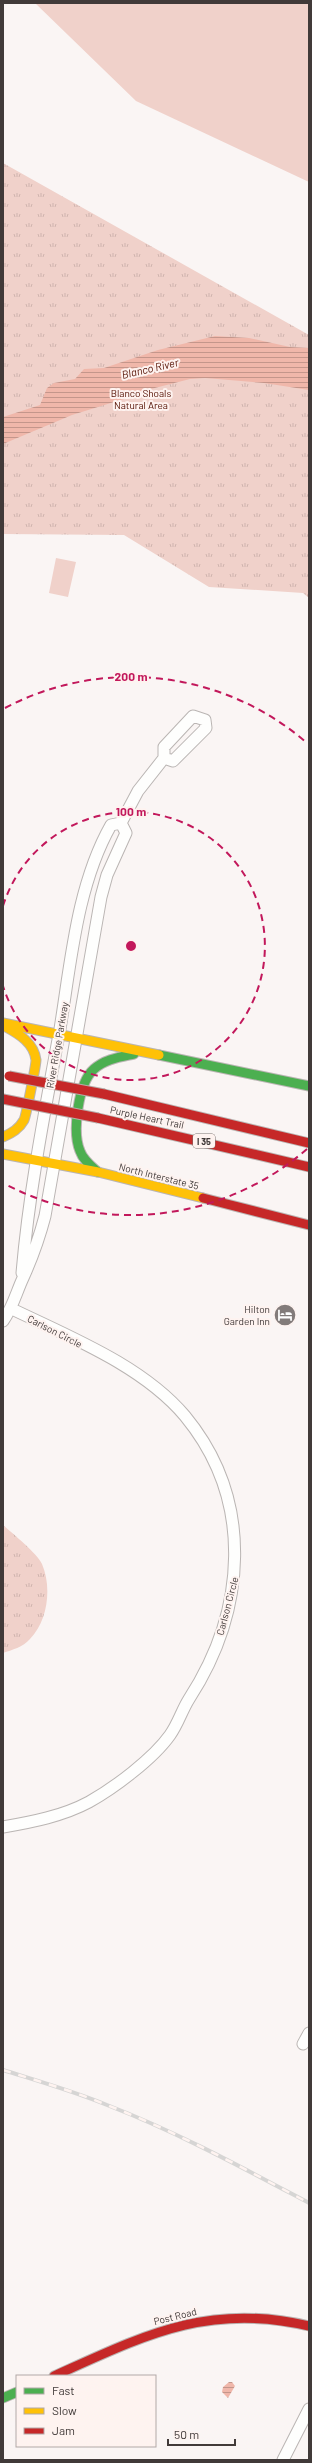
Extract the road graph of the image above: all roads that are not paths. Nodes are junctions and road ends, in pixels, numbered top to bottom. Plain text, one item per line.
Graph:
1 (164, 758) dead end
2 (121, 823) junction
3 (3, 1025) edge
4 (58, 1035) junction
5 (75, 1039) junction
6 (139, 1053) junction
7 (6, 1075) edge
8 (309, 1086) edge
9 (104, 1094) junction
10 (3, 1099) edge
11 (241, 1116) dead end
12 (3, 1137) edge
13 (309, 1143) edge
14 (3, 1154) edge
15 (36, 1160) junction
16 (53, 1164) junction
17 (309, 1167) edge
18 (98, 1172) junction
19 (309, 1225) edge
20 (22, 1279) junction
21 (12, 1309) junction
22 (3, 1321) edge
23 (3, 1827) edge
24 (309, 2033) edge
25 (303, 2044) dead end
26 (309, 2326) edge
27 (56, 2375) edge
28 (16, 2392) edge
29 (3, 2398) edge
30 (309, 2409) edge
31 (283, 2460) edge

1 - 2 street, River Ridge Parkway
2 - 4 street, River Ridge Parkway
2 - 5 street, River Ridge Parkway
3 - 4 main road
3 - 12 main road
4 - 5 main road
4 - 15 street, River Ridge Parkway
5 - 6 main road
5 - 16 street, River Ridge Parkway
6 - 8 main road
6 - 18 main road
7 - 9 main road, Purple Heart Trail / I 35, bridge
9 - 11 main road
9 - 13 main road, Purple Heart Trail / I 35
10 - 17 main road, Purple Heart Trail / I 35, bridge
14 - 15 main road, North Interstate 35
15 - 16 main road, North Interstate 35
15 - 20 street, River Ridge Parkway
16 - 18 main road, North Interstate 35
16 - 20 street, River Ridge Parkway
18 - 19 main road, North Interstate 35
20 - 21 street, River Ridge Parkway
21 - 22 street, River Ridge Parkway
21 - 23 street, Carlson Circle
24 - 25 street
26 - 27 main road, Post Road
28 - 29 main road
30 - 31 street

